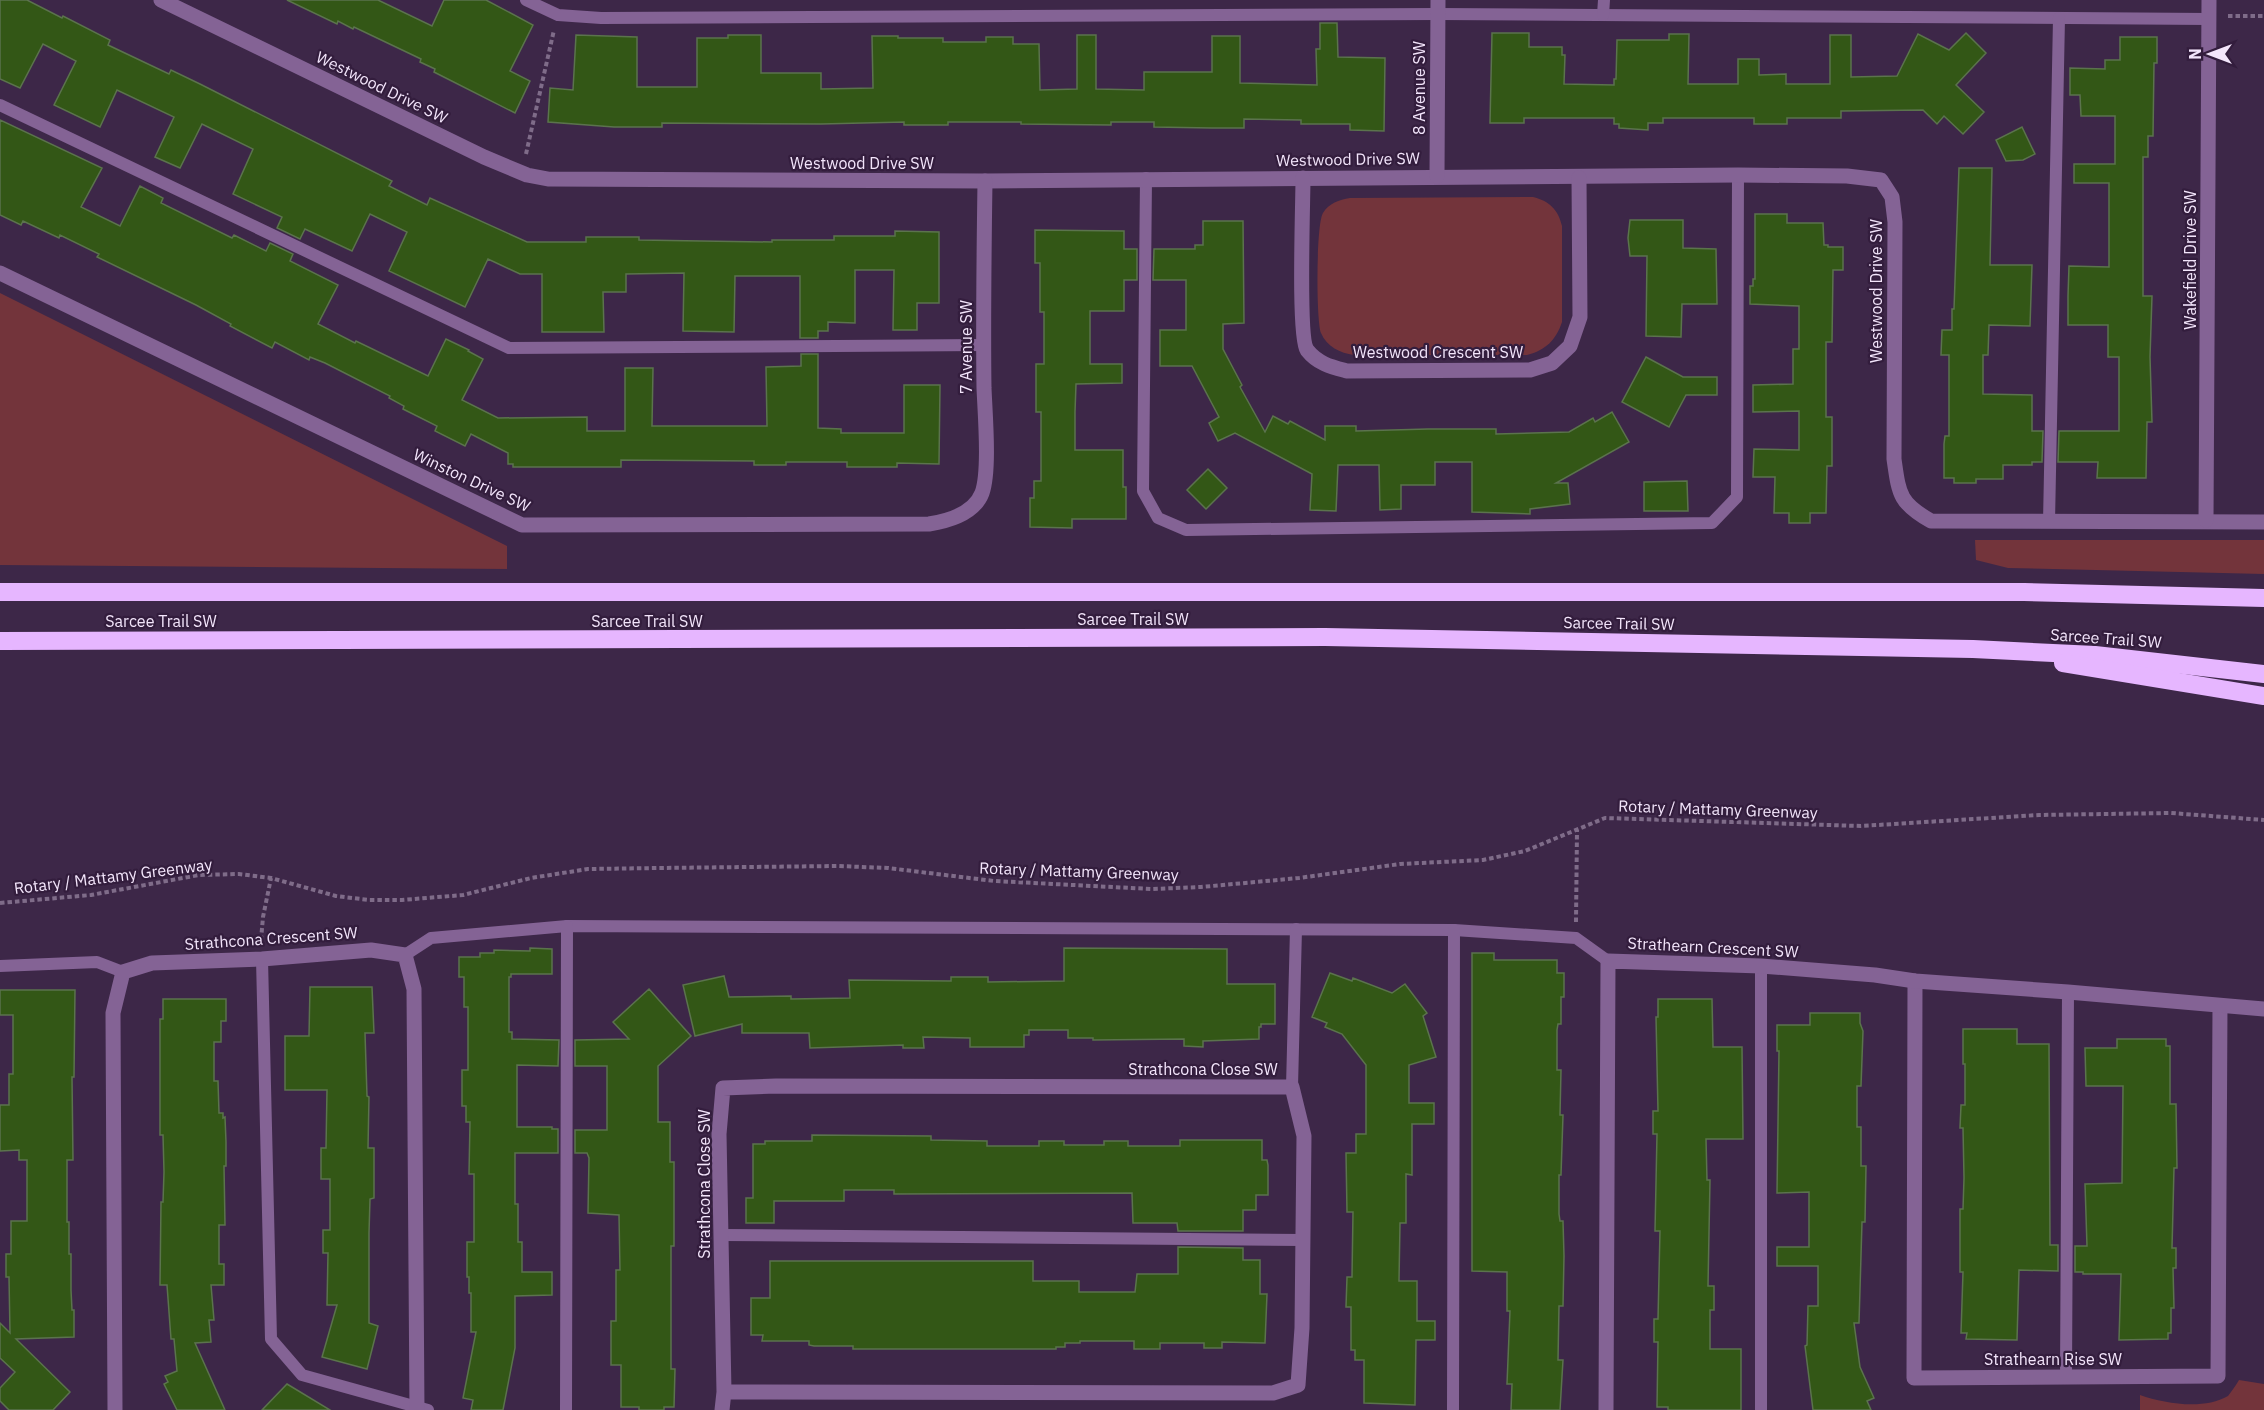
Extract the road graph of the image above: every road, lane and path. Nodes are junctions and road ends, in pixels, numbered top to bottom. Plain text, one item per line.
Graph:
1 (161, 0) edge
2 (526, 0) edge
3 (1604, 0) edge
4 (2209, 0) edge
5 (1438, 7) edge
6 (558, 15) junction
7 (1603, 15) junction
8 (2264, 16) edge
9 (2059, 18) junction
10 (2209, 19) junction
11 (0, 105) edge
12 (521, 172) junction
13 (1738, 175) junction
14 (1437, 176) junction
15 (1146, 178) junction
16 (1303, 178) junction
17 (1579, 178) junction
18 (985, 181) junction
19 (0, 273) edge
20 (984, 345) junction
21 (970, 508) joint
22 (2206, 520) junction
23 (2049, 522) junction
24 (2264, 522) edge
25 (0, 592) edge
26 (2264, 597) edge
27 (0, 641) edge
28 (1973, 649) junction
29 (2264, 674) edge
30 (2264, 696) edge
31 (2264, 820) edge
32 (1577, 830) junction
33 (271, 878) junction
34 (0, 903) edge
35 (567, 926) junction
36 (1296, 929) junction
37 (1454, 930) junction
38 (1576, 938) junction
39 (405, 955) junction
40 (262, 959) junction
41 (1608, 961) junction
42 (0, 966) edge
43 (1761, 966) junction
44 (123, 972) junction
45 (1915, 981) junction
46 (2068, 992) junction
47 (2220, 1006) junction
48 (2264, 1009) edge
49 (1292, 1087) junction
50 (722, 1235) junction
51 (1303, 1240) junction
52 (2066, 1377) junction
53 (724, 1392) junction
54 (421, 1409) edge
55 (114, 1410) edge
56 (566, 1410) edge
57 (722, 1410) edge
58 (1453, 1410) edge
59 (1606, 1410) edge
60 (1761, 1410) edge

1 - 12 street, Westwood Drive SW
2 - 6 lane
3 - 7 lane
4 - 10 street, Wakefield Drive SW
5 - 6 lane
5 - 7 lane
5 - 14 street, 8 Avenue SW
6 - 12 path
7 - 9 lane
8 - 10 path
9 - 10 lane
9 - 23 lane
10 - 22 street, Wakefield Drive SW
11 - 20 lane
12 - 18 street, Westwood Drive SW
13 - 15 lane
13 - 17 street, Westwood Drive SW
13 - 23 street, Westwood Drive SW
14 - 16 street, Westwood Drive SW
14 - 17 street, Westwood Drive SW
15 - 16 street, Westwood Drive SW
15 - 18 street, Westwood Drive SW
16 - 17 street, Westwood Crescent SW
18 - 20 street, 7 Avenue SW
19 - 21 street, Winston Drive SW
20 - 21 street, 7 Avenue SW
22 - 23 street, Westwood Drive SW
22 - 24 street, Westwood Drive SW
25 - 26 highway, Sarcee Trail SW
27 - 28 highway, Sarcee Trail SW
28 - 29 highway, Sarcee Trail SW
28 - 30 highway
31 - 32 path, Rotary / Mattamy Greenway
32 - 33 path, Rotary / Mattamy Greenway
32 - 38 path
33 - 34 path, Rotary / Mattamy Greenway
33 - 40 path
35 - 36 lane
35 - 39 lane
35 - 56 lane
36 - 37 lane
36 - 49 lane
37 - 38 lane
37 - 58 lane
38 - 41 lane
39 - 40 street, Strathcona Crescent SW
39 - 54 street
40 - 44 street, Strathcona Crescent SW
40 - 54 lane
41 - 43 street, Strathearn Crescent SW
41 - 59 street, Strathearn Crescent SW
42 - 44 lane
43 - 45 street, Strathearn Crescent SW
43 - 60 lane
44 - 55 street
45 - 46 street, Strathearn Crescent SW
45 - 52 street, Strathearn Rise SW
46 - 47 street, Strathearn Crescent SW
46 - 52 lane
47 - 48 street, Strathearn Crescent SW
47 - 52 street, Strathearn Rise SW
49 - 50 street, Strathcona Close SW
49 - 51 street, Strathcona Close SW
50 - 51 lane
50 - 53 street, Strathcona Close SW
51 - 53 street, Strathcona Close SW
53 - 57 street, Strathcona Close SW

